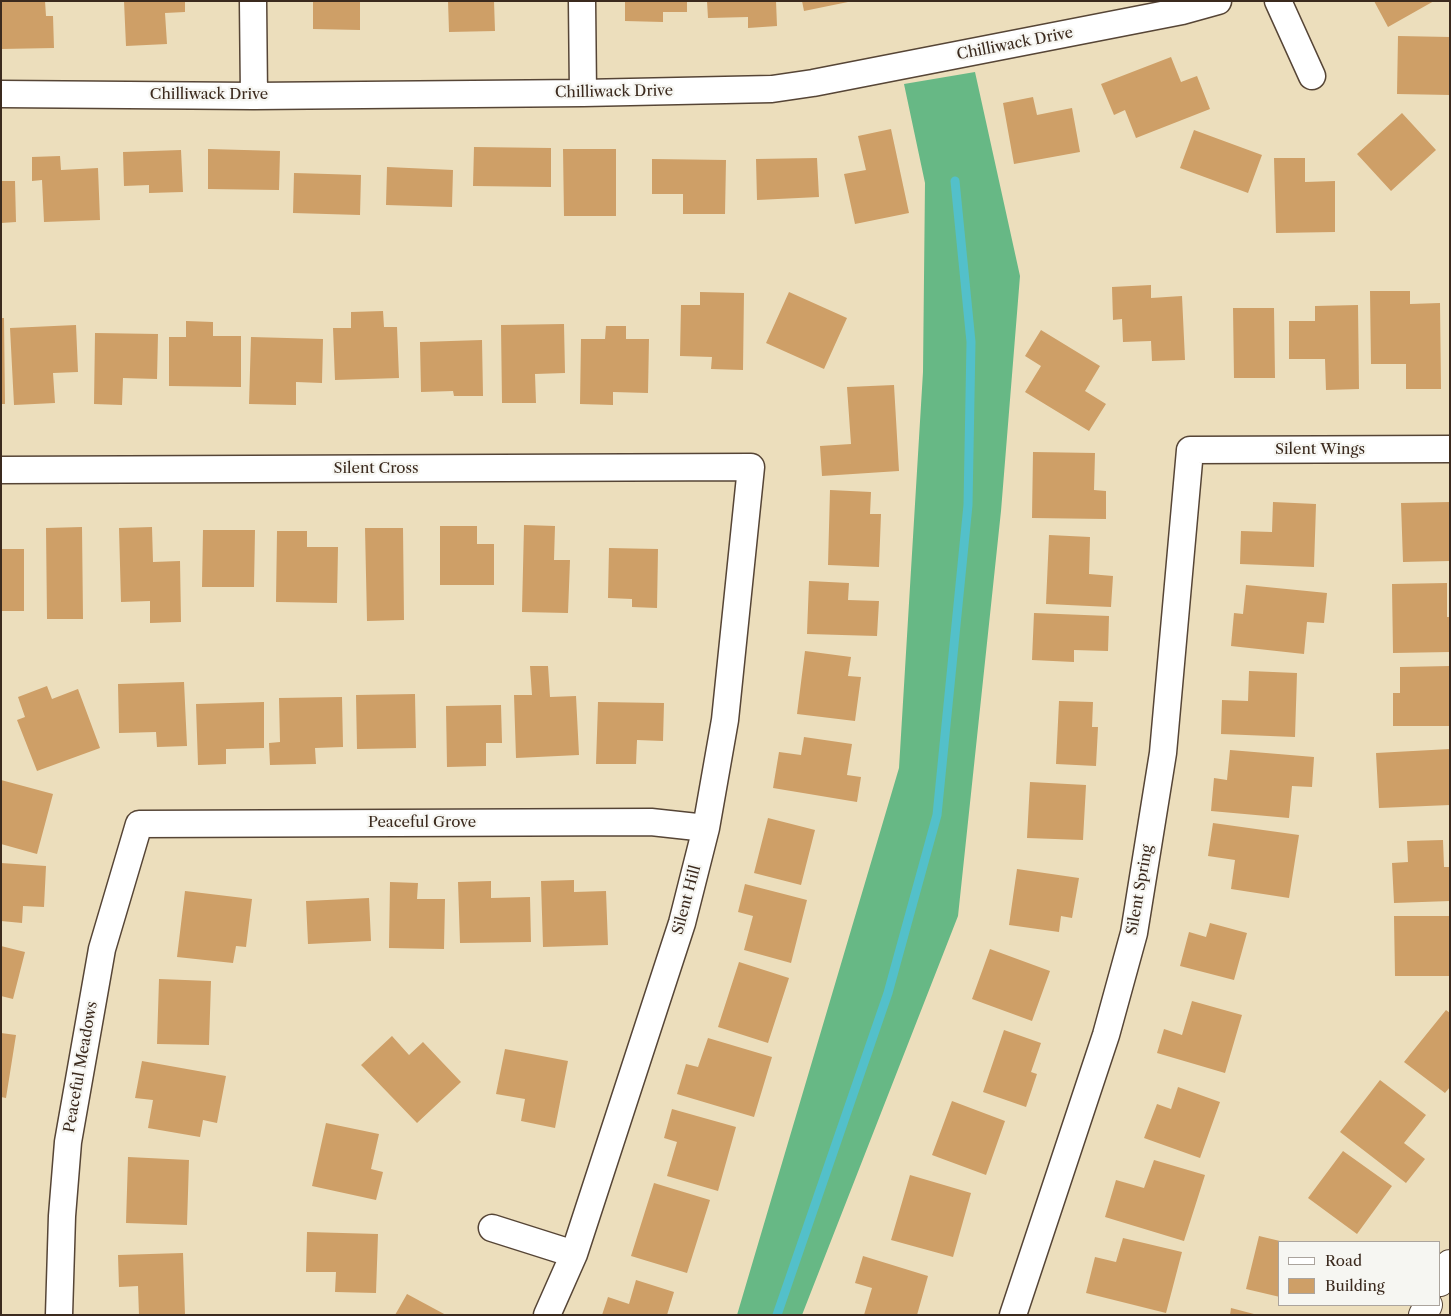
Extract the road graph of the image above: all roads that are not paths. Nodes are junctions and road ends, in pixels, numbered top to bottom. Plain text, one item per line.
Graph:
1 (253, 1) edge
2 (582, 1) edge
3 (1218, 1) edge
4 (1278, 1) edge
5 (1312, 76) dead end
6 (582, 93) junction
7 (1, 94) edge
8 (254, 96) junction
9 (1450, 449) edge
10 (1190, 450) joint
11 (751, 467) joint
12 (1, 470) edge
13 (139, 824) joint
14 (706, 828) junction
15 (492, 1228) dead end
16 (574, 1254) junction
17 (1450, 1264) edge
18 (1441, 1280) edge
19 (59, 1315) edge
20 (547, 1315) edge
21 (1013, 1315) edge

1 - 8 street
2 - 6 street
3 - 6 street, Chilliwack Drive
4 - 5 street
6 - 8 street, Chilliwack Drive
7 - 8 street, Chilliwack Drive
9 - 10 street, Silent Wings
10 - 21 street, Silent Spring
11 - 12 street, Silent Cross
11 - 14 street, Silent Hill
13 - 14 street, Peaceful Grove
13 - 19 street, Peaceful Meadows
14 - 16 street, Silent Hill
15 - 16 street
16 - 20 street, Silent Hill
17 - 18 street

